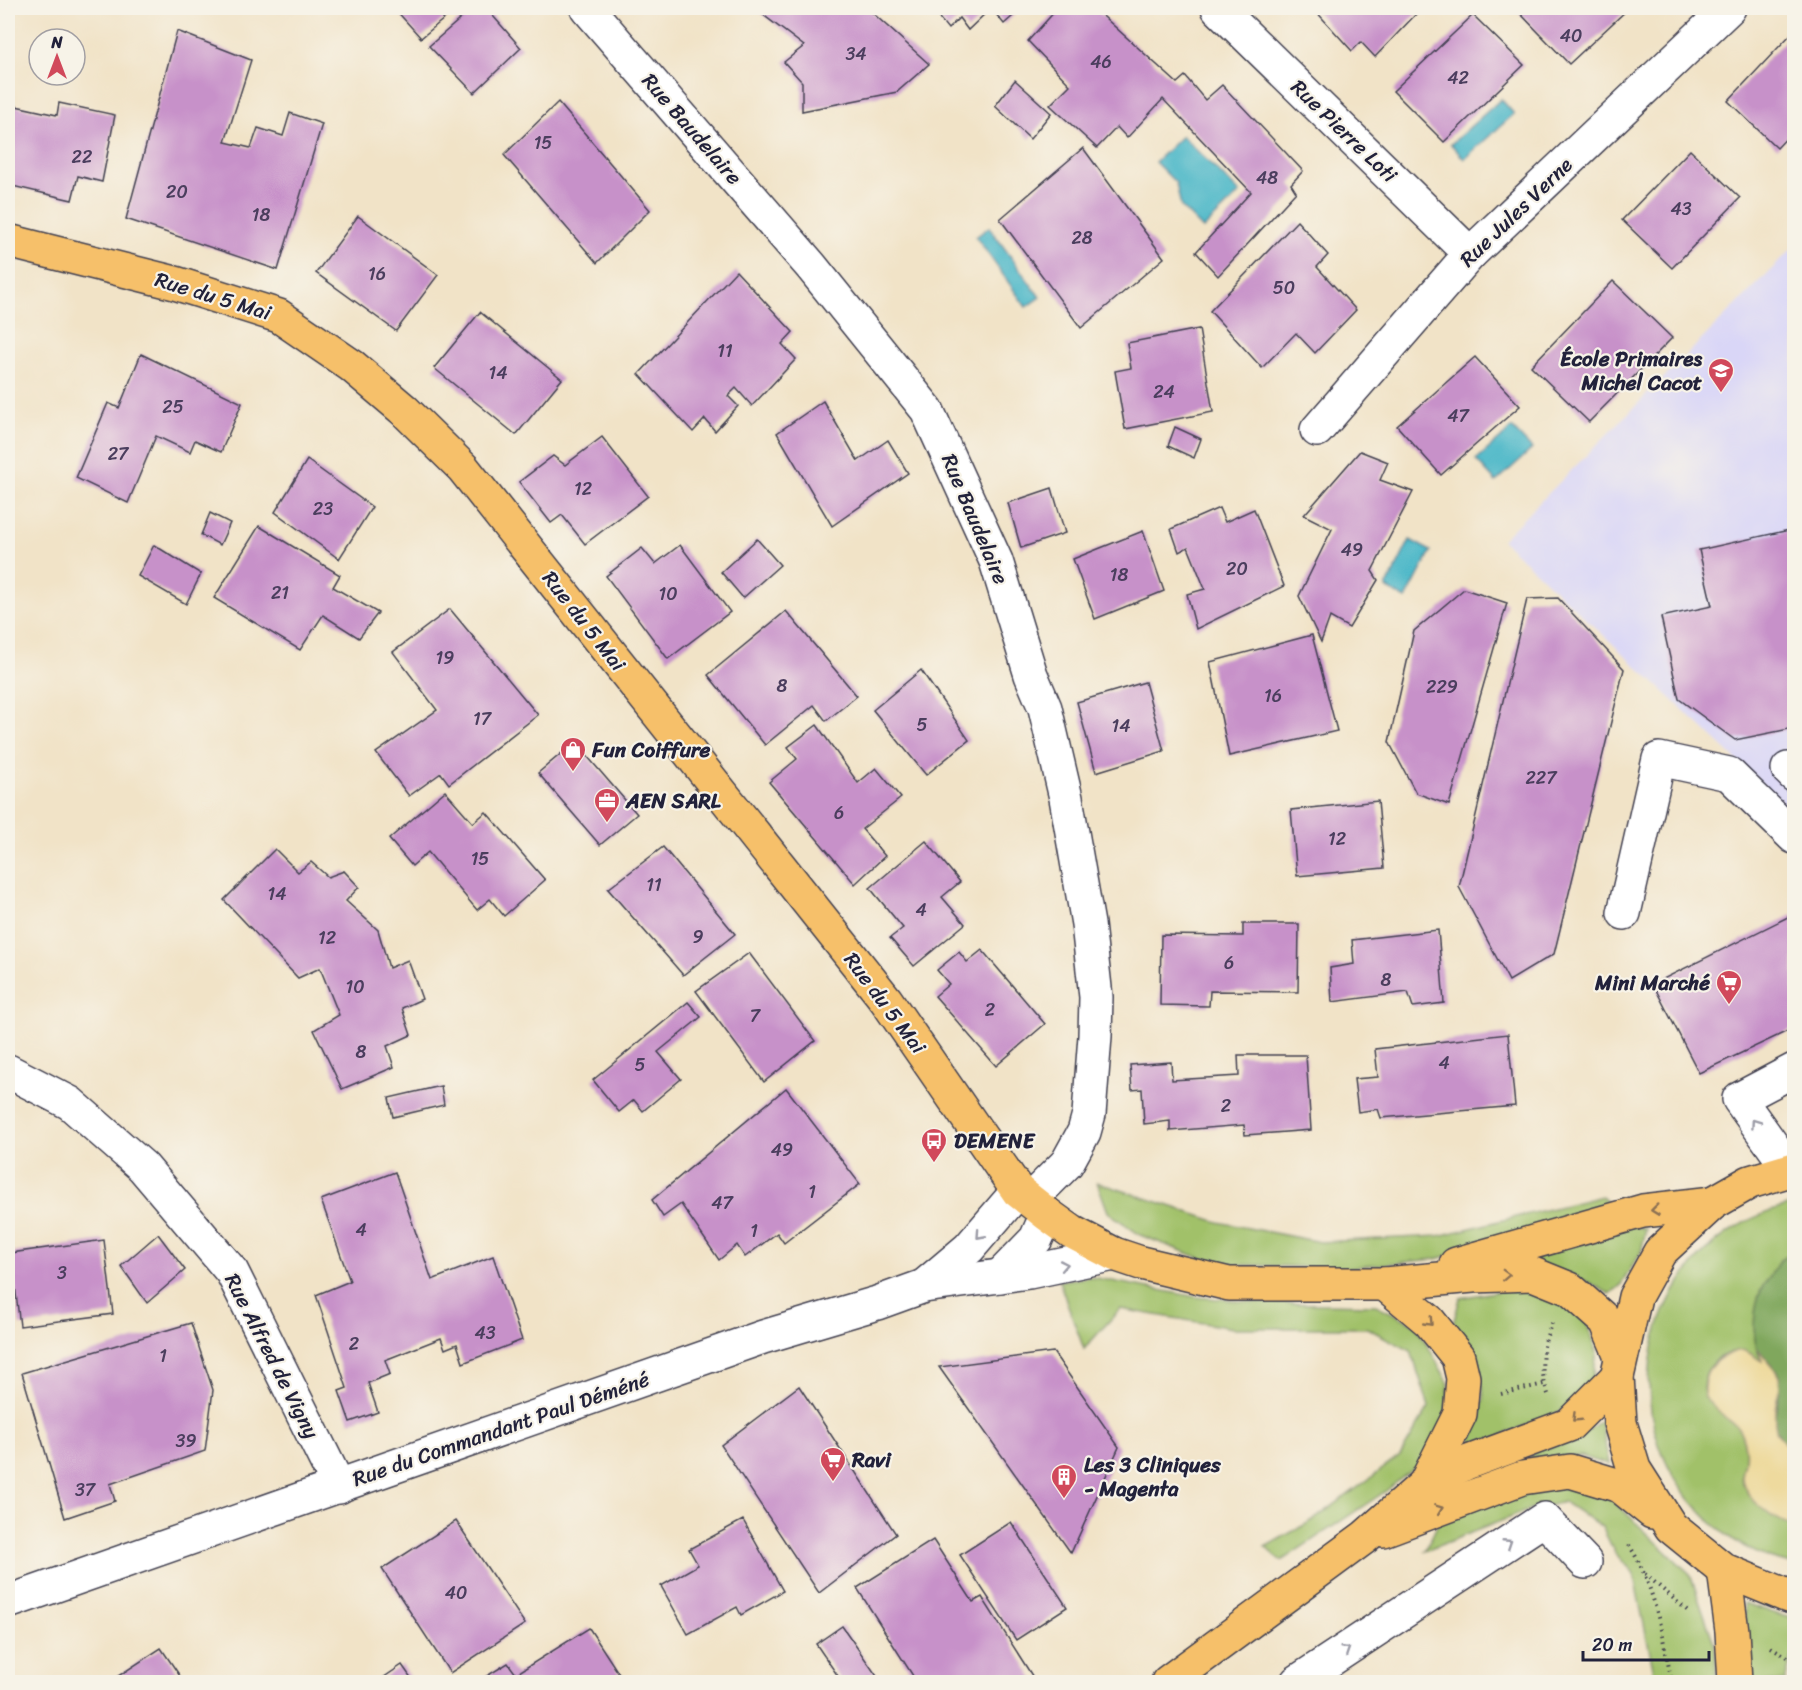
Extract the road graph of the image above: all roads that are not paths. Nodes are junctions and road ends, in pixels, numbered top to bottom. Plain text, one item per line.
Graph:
1 (587, 8) edge
2 (1218, 8) edge
3 (1729, 8) edge
4 (8, 241) edge
5 (1470, 255) junction
6 (1317, 430) dead end
7 (1794, 837) edge
8 (1624, 913) dead end
9 (1794, 1070) edge
10 (8, 1071) edge
11 (1792, 1170) edge
12 (1032, 1202) junction
13 (1713, 1203) junction
14 (1114, 1254) junction
15 (1000, 1276) junction
16 (1385, 1284) junction
17 (924, 1286) junction
18 (1619, 1366) junction
19 (1425, 1484) junction
20 (339, 1487) junction
21 (1671, 1527) junction
22 (1365, 1537) junction
23 (1585, 1562) dead end
24 (1724, 1570) junction
25 (1794, 1596) edge
26 (8, 1602) edge
27 (1168, 1683) edge
28 (1297, 1683) edge
29 (1735, 1683) edge

1 - 12 street, Rue Baudelaire
2 - 5 street, Rue Pierre Loti
3 - 5 street, Rue Jules Verne
4 - 12 main road, Rue du 5 Mai
5 - 6 street, Rue Jules Verne
7 - 8 street
11 -> 9 street
10 - 20 street, Rue Alfred de Vigny
11 - 13 main road
12 - 14 main road
12 - 15 street
12 -> 17 street
13 -> 16 main road
13 - 18 main road
15 -> 14 street, Rue du Commandant Paul Déméné
14 - 16 main road
15 - 17 street, Rue du Commandant Paul Déméné
16 -> 18 main road
16 -> 19 main road
17 - 20 street, Rue du Commandant Paul Déméné
18 -> 19 main road
18 - 21 main road
19 - 22 main road
20 - 26 street, Rue du Commandant Paul Déméné
22 -> 21 main road
21 - 24 main road
22 - 27 main road
28 -> 23 street
24 - 25 main road
24 - 29 main road

